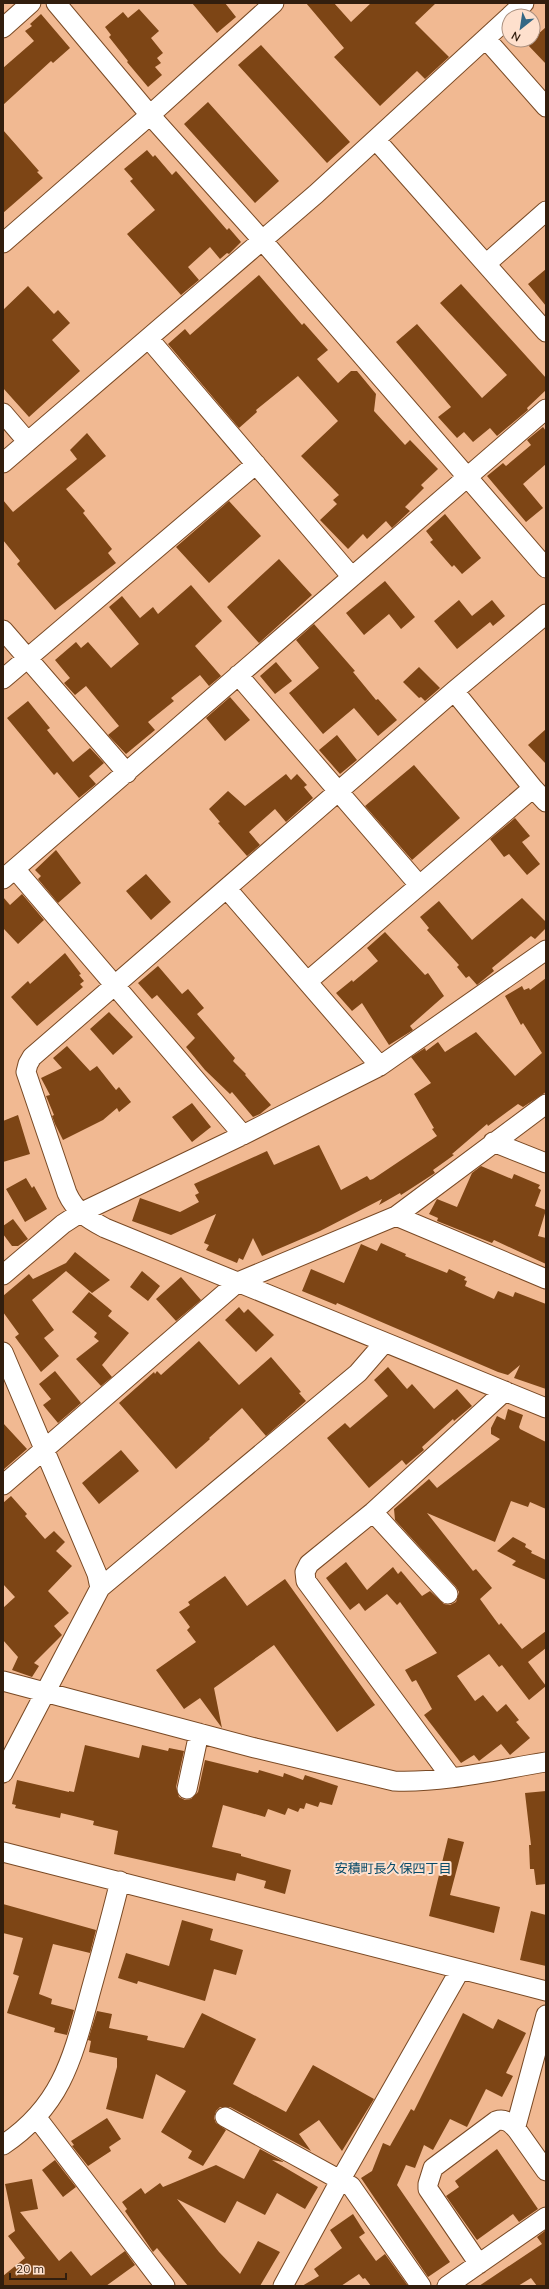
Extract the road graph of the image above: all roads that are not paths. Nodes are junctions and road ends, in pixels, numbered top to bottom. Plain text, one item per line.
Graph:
1 (31, 3) edge
2 (56, 3) edge
3 (274, 3) edge
4 (501, 25) edge
5 (3, 28) edge
6 (486, 39) junction
7 (546, 107) edge
8 (150, 116) junction
9 (376, 140) junction
10 (546, 211) edge
11 (262, 240) junction
12 (3, 243) edge
13 (486, 264) junction
14 (546, 332) edge
15 (149, 339) junction
16 (546, 409) edge
17 (3, 413) edge
18 (27, 441) junction
19 (3, 463) edge
20 (256, 464) junction
21 (467, 477) junction
22 (546, 568) edge
23 (352, 577) junction
24 (546, 614) edge
25 (3, 630) edge
26 (28, 658) junction
27 (238, 675) junction
28 (3, 679) edge
29 (454, 691) junction
30 (127, 772) junction
31 (533, 788) junction
32 (339, 792) junction
33 (546, 802) edge
34 (9, 874) edge
35 (419, 885) junction
36 (227, 888) junction
37 (546, 950) edge
38 (308, 981) junction
39 (115, 984) junction
40 (380, 1066) junction
41 (546, 1104) edge
42 (243, 1135) junction
43 (493, 1142) junction
44 (546, 1163) edge
45 (80, 1213) junction
46 (396, 1216) junction
47 (3, 1275) edge
48 (546, 1279) edge
49 (238, 1282) junction
50 (384, 1343) junction
51 (3, 1352) edge
52 (505, 1391) junction
53 (546, 1408) edge
54 (44, 1449) junction
55 (3, 1486) edge
56 (373, 1512) junction
57 (100, 1588) junction
58 (448, 1594) dead end
59 (3, 1681) edge
60 (46, 1692) junction
61 (199, 1733) junction
62 (546, 1762) edge
63 (3, 1773) edge
64 (451, 1777) junction
65 (187, 1789) dead end
66 (3, 1852) edge
67 (120, 1881) junction
68 (460, 1970) junction
69 (546, 1991) edge
70 (546, 2015) edge
71 (225, 2116) dead end
72 (37, 2118) junction
73 (517, 2130) junction
74 (3, 2145) edge
75 (546, 2171) edge
76 (341, 2179) junction
77 (546, 2217) edge
78 (479, 2264) junction
79 (165, 2286) edge
80 (283, 2286) edge
81 (421, 2286) edge
82 (446, 2286) edge

1 - 5 street
2 - 8 street
3 - 8 street
4 - 6 street
6 - 7 street
6 - 9 street
8 - 11 street
8 - 12 street
9 - 11 street
9 - 13 street
10 - 13 street
11 - 15 street
11 - 21 street
13 - 14 street
15 - 18 street
15 - 20 street
16 - 21 street
17 - 18 street
18 - 19 street
20 - 23 street
20 - 26 street
21 - 22 street
21 - 23 street
23 - 27 street
24 - 29 street
25 - 26 street
26 - 28 street
26 - 30 street
27 - 30 street
27 - 32 street
29 - 31 street
29 - 32 street
30 - 34 street
31 - 33 street
31 - 35 street
32 - 35 street
32 - 36 street
34 - 39 street
35 - 38 street
36 - 38 street
36 - 39 street
37 - 40 street
38 - 40 street
39 - 42 street
39 - 45 street
40 - 42 street
41 - 43 street
42 - 45 street
43 - 44 street
43 - 46 street
45 - 47 street
45 - 49 street
46 - 48 street
46 - 49 street
49 - 50 street
49 - 54 street
50 - 52 street
50 - 57 street
51 - 54 street
52 - 53 street
52 - 56 street
54 - 55 street
54 - 57 street
56 - 58 street
56 - 64 street
57 - 60 street
59 - 60 street
60 - 61 street
60 - 63 street
61 - 64 street
61 - 65 street
62 - 64 street
66 - 67 street
67 - 68 street
67 - 72 street
68 - 69 street
68 - 76 street
70 - 73 street
71 - 76 street
72 - 74 street
72 - 79 street
73 - 75 street
73 - 78 street
76 - 80 street
76 - 81 street
77 - 78 street
78 - 82 street

